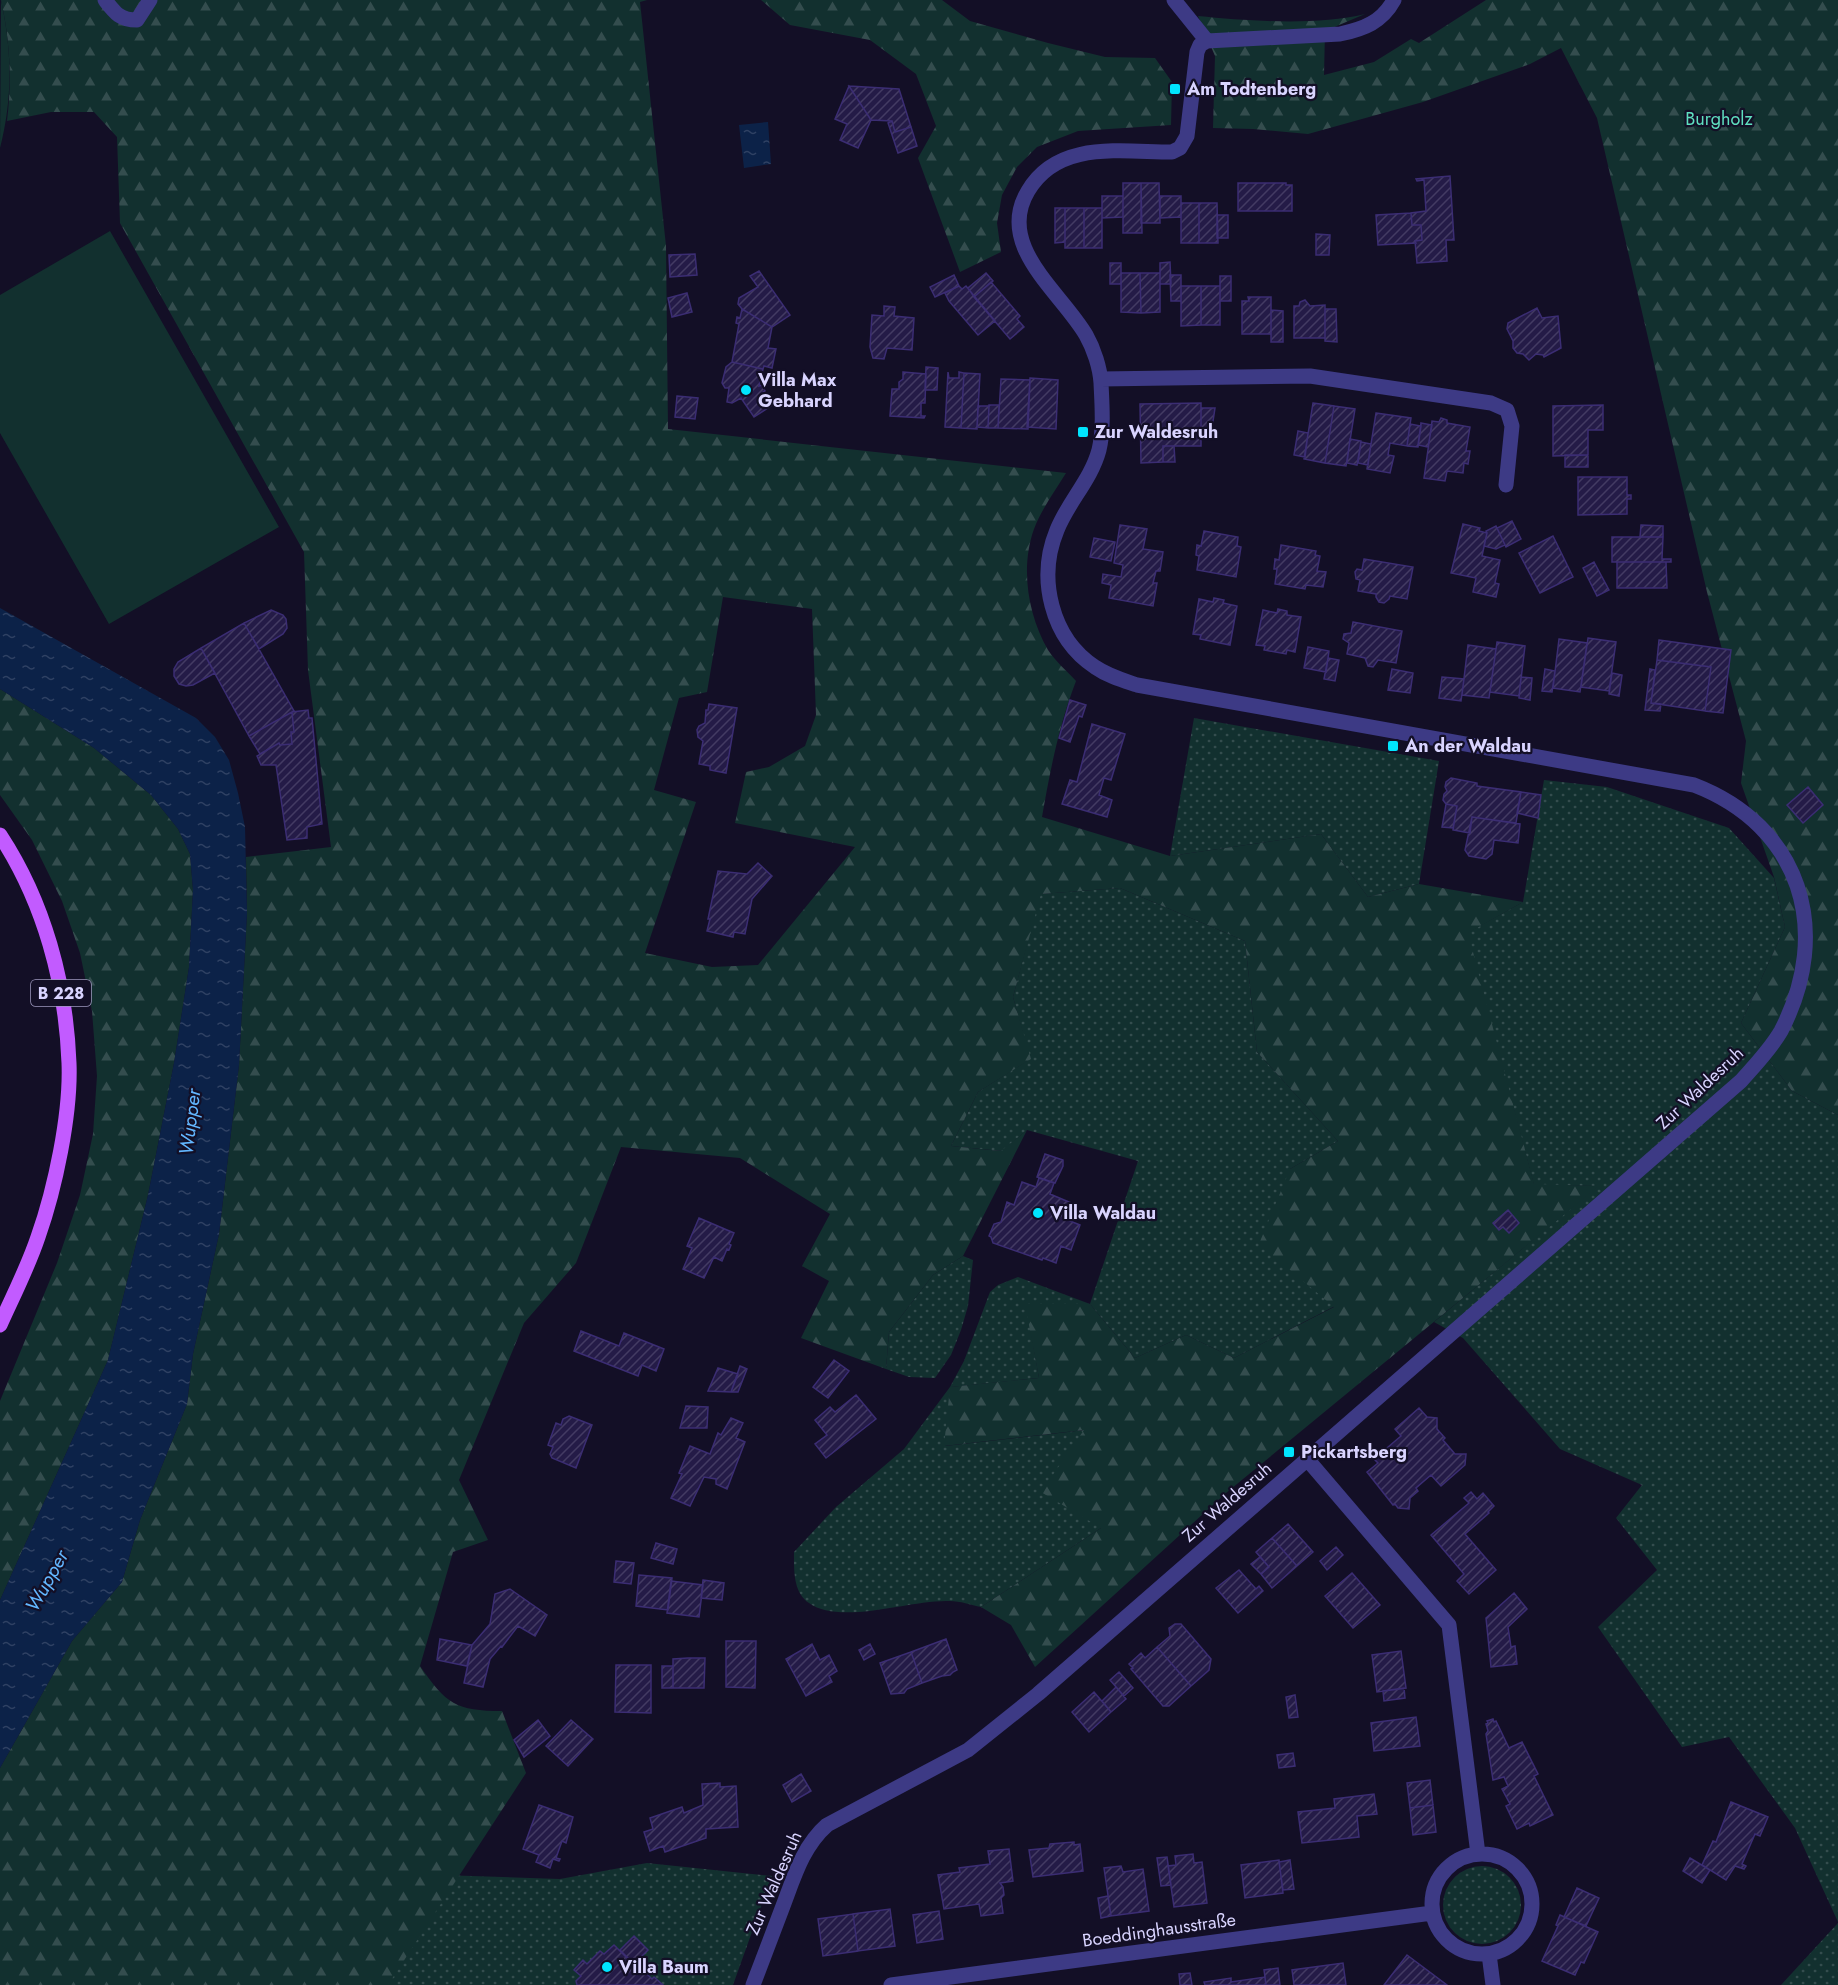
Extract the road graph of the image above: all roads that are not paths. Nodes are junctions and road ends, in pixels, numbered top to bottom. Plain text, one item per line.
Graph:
1 (105, 0) edge
2 (150, 0) edge
3 (1174, 0) edge
4 (1394, 0) edge
5 (1207, 41) junction
6 (1101, 379) junction
7 (1506, 485) dead end
8 (0, 835) edge
9 (0, 1324) edge
10 (1307, 1459) junction
11 (1478, 1854) junction
12 (1432, 1913) junction
13 (1489, 1954) junction
14 (753, 1985) edge
15 (891, 1985) edge
16 (1493, 1985) edge

1 - 2 street
3 - 5 street
4 - 5 street
5 - 6 street, Zur Waldesruh
6 - 7 street
6 - 10 street, Zur Waldesruh
8 - 9 main road, B 228
10 - 11 street
10 - 14 street, Zur Waldesruh
11 - 12 street
11 - 13 street
12 - 13 street
12 - 15 street, Boeddinghausstraße
13 - 16 street

